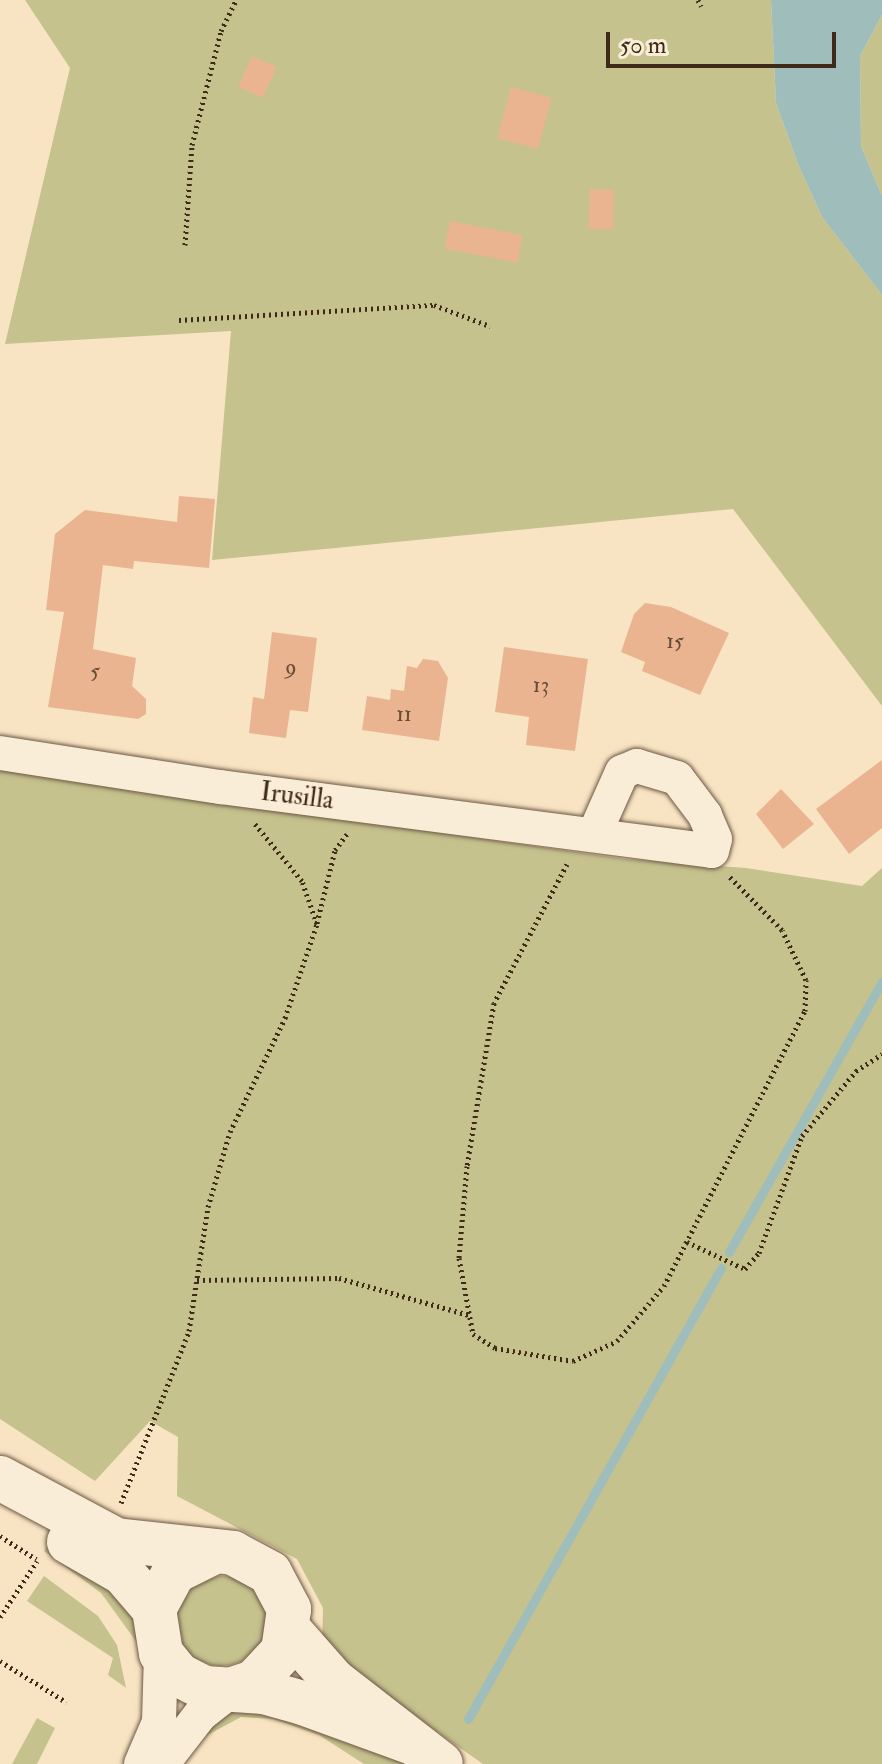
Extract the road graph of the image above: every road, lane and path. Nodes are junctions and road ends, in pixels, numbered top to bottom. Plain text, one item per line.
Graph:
1 (236, 0) edge
2 (185, 245) dead end
3 (179, 320) dead end
4 (490, 326) dead end
5 (0, 753) edge
6 (220, 787) junction
7 (367, 806) junction
8 (585, 834) junction
9 (712, 851) junction
10 (317, 924) junction
11 (882, 1054) edge
12 (687, 1242) junction
13 (197, 1280) junction
14 (469, 1315) junction
15 (0, 1478) edge
16 (0, 1495) edge
17 (0, 1536) edge
18 (212, 1553) junction
19 (119, 1556) junction
20 (38, 1560) junction
21 (50, 1568) dead end
22 (154, 1609) junction
23 (0, 1617) edge
24 (290, 1631) junction
25 (161, 1653) junction
26 (0, 1661) edge
27 (233, 1689) junction
28 (66, 1702) dead end
29 (427, 1754) edge
30 (141, 1764) edge
31 (162, 1764) edge

1 - 2 path
3 - 4 path
5 - 6 street, Irusilla
6 - 7 street, Irusilla
6 - 10 path
7 - 8 street, Irusilla
7 - 10 path
8 - 9 street, Irusilla
8 - 9 street
8 - 14 path
9 - 12 path
10 - 13 path
11 - 12 path
12 - 14 path
13 - 14 path
13 - 19 path
15 - 19 main road
16 - 19 main road
17 - 20 path
18 - 19 main road
18 - 22 main road
18 - 24 main road
19 - 22 main road
20 - 21 path
20 - 23 path
22 - 25 main road
24 - 27 main road
24 - 29 main road
25 - 27 main road
25 - 30 street
26 - 28 path
27 - 29 main road
27 - 31 street

